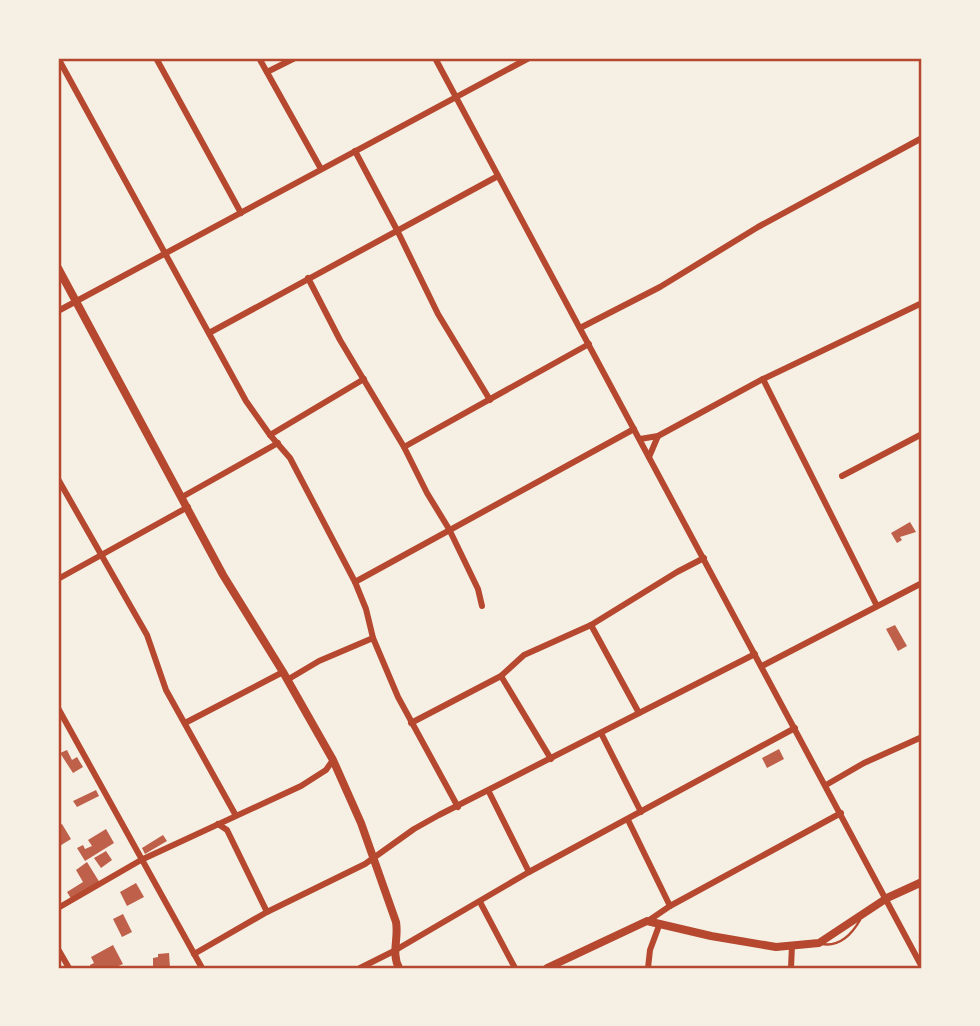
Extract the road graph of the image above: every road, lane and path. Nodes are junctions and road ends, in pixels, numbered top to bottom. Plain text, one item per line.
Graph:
1 (58, 58) edge
2 (156, 58) edge
3 (259, 58) edge
4 (295, 58) edge
5 (435, 58) edge
6 (530, 58) edge
7 (267, 72) junction
8 (456, 97) junction
9 (922, 138) edge
10 (355, 151) junction
11 (321, 169) junction
12 (498, 176) junction
13 (241, 213) junction
14 (397, 230) junction
15 (165, 253) junction
16 (58, 268) edge
17 (309, 278) junction
18 (77, 301) junction
19 (922, 303) edge
20 (58, 311) edge
21 (580, 328) junction
22 (209, 333) junction
23 (589, 344) junction
24 (364, 379) junction
25 (763, 379) junction
26 (490, 400) junction
27 (634, 429) junction
28 (922, 434) edge
29 (270, 435) junction
30 (659, 436) junction
31 (640, 439) junction
32 (278, 443) junction
33 (404, 447) junction
34 (649, 457) junction
35 (842, 476) dead end
36 (58, 479) edge
37 (182, 496) junction
38 (188, 507) junction
39 (449, 529) junction
40 (102, 554) junction
41 (704, 558) junction
42 (58, 579) edge
43 (355, 582) junction
44 (922, 583) edge
45 (482, 606) dead end
46 (877, 606) junction
47 (591, 625) junction
48 (373, 638) junction
49 (755, 654) junction
50 (762, 666) junction
51 (285, 676) junction
52 (501, 676) junction
53 (58, 708) edge
54 (639, 713) junction
55 (185, 723) junction
56 (411, 723) junction
57 (795, 728) junction
58 (601, 733) junction
59 (922, 737) edge
60 (551, 759) junction
61 (333, 760) junction
62 (826, 785) junction
63 (489, 792) junction
64 (458, 807) junction
65 (641, 813) junction
66 (841, 813) junction
67 (232, 817) junction
68 (628, 820) junction
69 (218, 824) junction
70 (227, 830) junction
71 (373, 857) junction
72 (141, 860) junction
73 (529, 872) junction
74 (922, 882) edge
75 (887, 898) junction
76 (480, 902) junction
77 (670, 906) junction
78 (58, 908) edge
79 (267, 912) junction
80 (647, 921) junction
81 (660, 923) junction
82 (792, 945) junction
83 (58, 948) edge
84 (394, 951) junction
85 (194, 954) junction
86 (922, 967) edge
87 (69, 968) edge
88 (202, 968) edge
89 (360, 968) edge
90 (399, 968) edge
91 (515, 968) edge
92 (547, 968) edge
93 (648, 968) edge
94 (791, 968) edge

1 - 15 street
2 - 13 street
3 - 7 street
4 - 7 street
5 - 8 street
6 - 8 street
7 - 11 street
8 - 10 street
8 - 12 street
9 - 21 street
10 - 11 street
10 - 14 street
11 - 13 street
12 - 14 street
12 - 21 street
13 - 15 street
14 - 17 street
14 - 26 street
15 - 18 street
15 - 22 street
16 - 18 street
17 - 22 street
17 - 24 street
18 - 20 street
18 - 37 street
19 - 25 street
21 - 23 street
22 - 29 street
23 - 26 street
23 - 27 street
24 - 29 street
24 - 33 street
25 - 30 street
25 - 46 street
26 - 33 street
27 - 31 street
27 - 39 street
28 - 35 street
29 - 32 street
30 - 31 street
30 - 34 street
31 - 34 street
32 - 37 street
32 - 43 street
33 - 39 street
34 - 41 street
36 - 40 street
37 - 38 street
38 - 40 street
38 - 51 street
39 - 43 street
39 - 45 street
40 - 42 street
40 - 55 street
41 - 47 street
41 - 49 street
43 - 48 street
44 - 46 street
46 - 50 street
47 - 52 street
47 - 54 street
48 - 51 street
48 - 56 street
49 - 50 street
49 - 54 street
50 - 57 street
51 - 55 street
51 - 61 street
52 - 56 street
52 - 60 street
53 - 72 street
54 - 58 street
55 - 67 street
56 - 64 street
57 - 62 street
57 - 65 street
58 - 60 street
58 - 65 street
59 - 62 street
60 - 63 street
61 - 67 street
61 - 71 street
62 - 66 street
63 - 64 street
63 - 73 street
64 - 71 street
65 - 68 street
66 - 75 street
66 - 77 street
67 - 69 street
67 - 70 street
68 - 73 street
68 - 77 street
69 - 70 street
69 - 72 street
70 - 79 street
71 - 79 street
71 - 84 street
72 - 78 street
72 - 85 street
73 - 76 street
74 - 75 street
75 - 82 street
75 - 86 street
76 - 84 street
76 - 91 street
77 - 80 street
79 - 85 street
80 - 81 street
80 - 92 street
81 - 82 street
81 - 93 street
82 - 94 street
83 - 87 street
84 - 89 street
84 - 90 street
85 - 88 street

